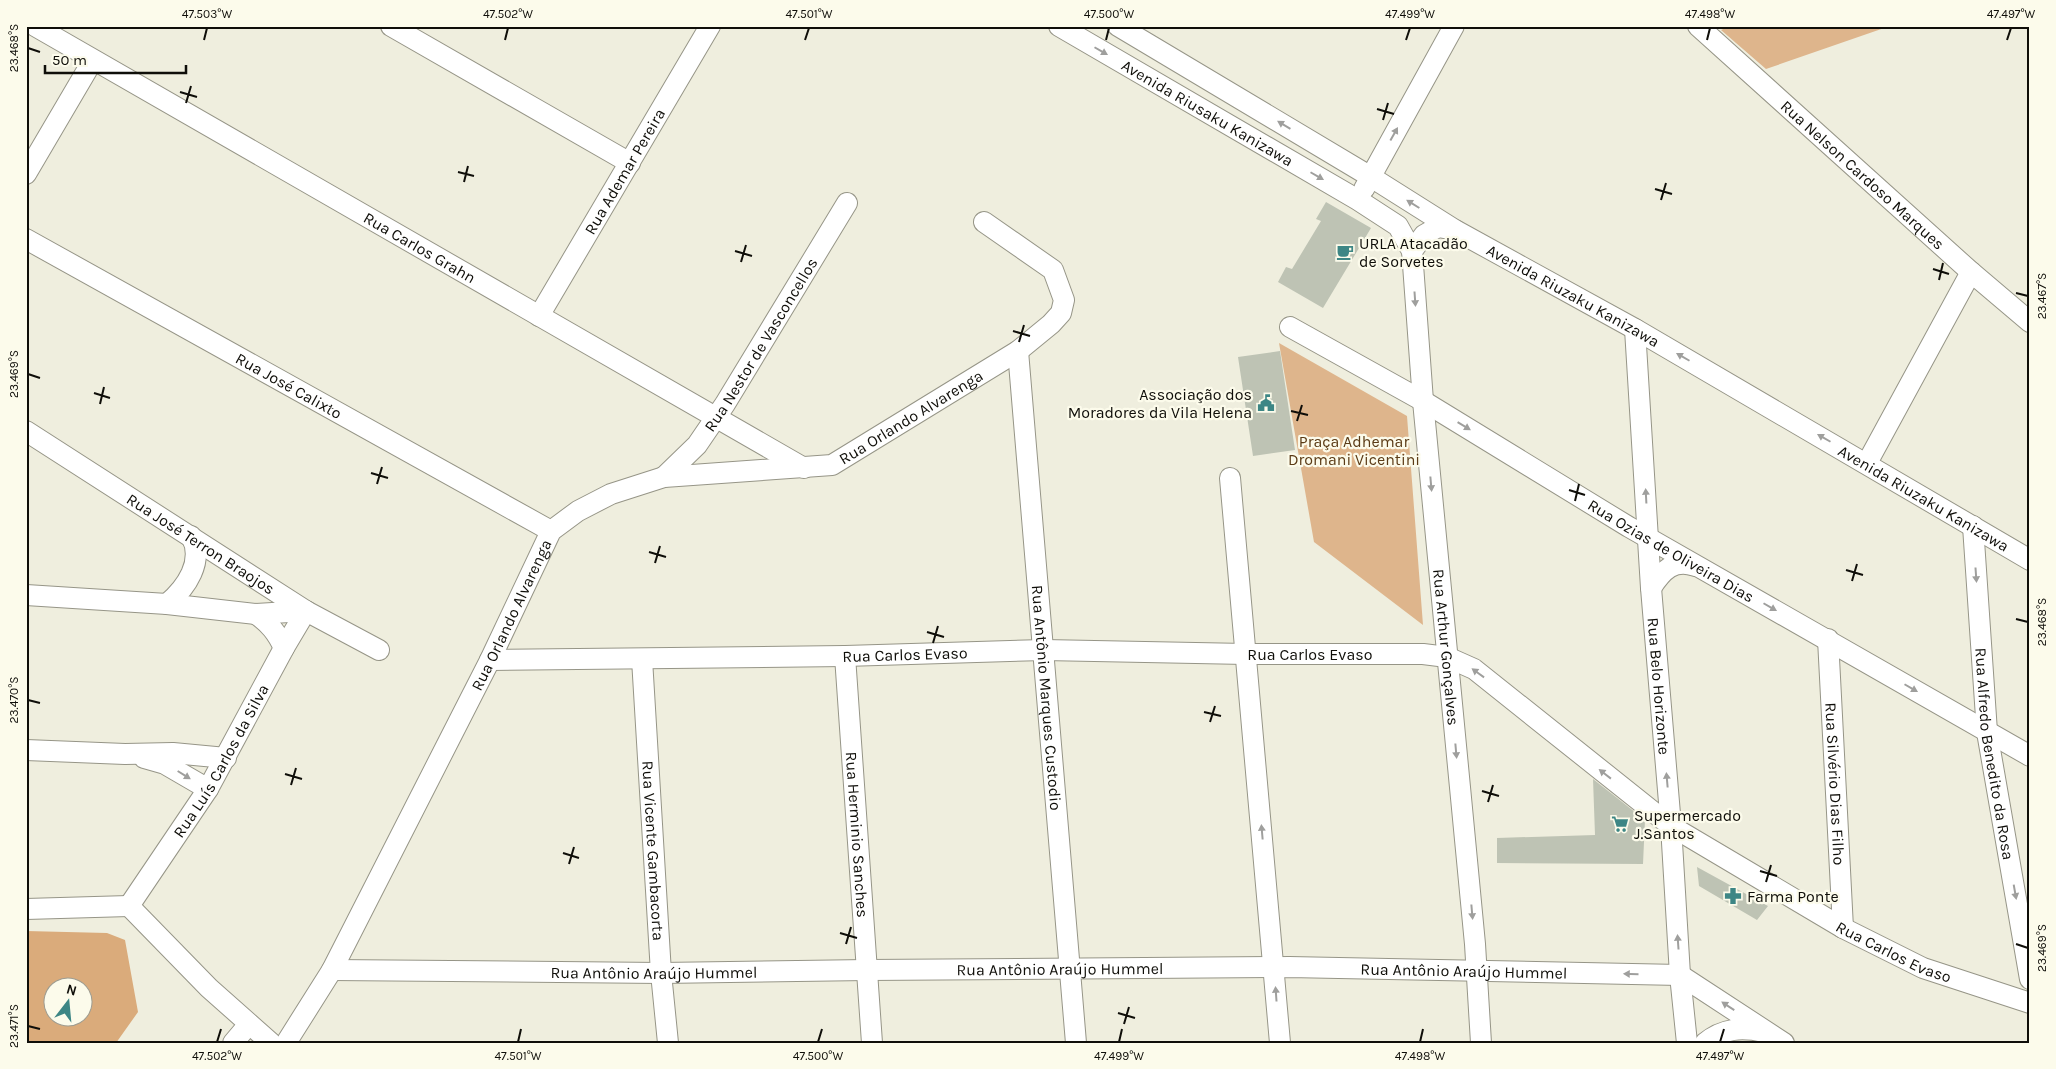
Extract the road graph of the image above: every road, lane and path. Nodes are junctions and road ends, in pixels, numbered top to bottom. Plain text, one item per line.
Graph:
1 (35, 26) edge
2 (391, 26) edge
3 (710, 26) edge
4 (1058, 26) edge
5 (1118, 26) edge
6 (1454, 26) edge
7 (1698, 26) edge
8 (93, 60) junction
9 (630, 163) junction
10 (26, 174) edge
11 (1371, 177) junction
12 (1358, 200) junction
13 (846, 203) dead end
14 (984, 222) dead end
15 (1454, 230) junction
16 (26, 239) edge
17 (1412, 251) junction
18 (1971, 272) junction
19 (540, 316) junction
20 (2030, 322) edge
21 (1290, 327) dead end
22 (1635, 329) junction
23 (1018, 351) junction
24 (1423, 401) junction
25 (716, 418) junction
26 (27, 431) edge
27 (1867, 463) junction
28 (804, 468) junction
29 (664, 477) junction
30 (1230, 478) dead end
31 (1973, 526) junction
32 (551, 532) junction
33 (191, 536) junction
34 (1648, 538) junction
35 (2030, 560) edge
36 (1703, 569) junction
37 (1651, 588) junction
38 (26, 595) edge
39 (167, 604) junction
40 (306, 611) junction
41 (256, 614) junction
42 (1828, 639) junction
43 (284, 648) junction
44 (379, 650) dead end
45 (1044, 650) junction
46 (1246, 654) junction
47 (845, 656) junction
48 (1447, 657) junction
49 (642, 659) junction
50 (490, 660) junction
51 (1987, 732) junction
52 (26, 750) edge
53 (125, 754) junction
54 (2030, 756) edge
55 (226, 758) junction
56 (208, 789) junction
57 (1670, 826) junction
58 (129, 906) junction
59 (26, 909) edge
60 (1843, 928) junction
61 (1274, 968) junction
62 (1070, 969) junction
63 (332, 970) junction
64 (867, 970) junction
65 (1476, 971) junction
66 (661, 973) junction
67 (1680, 975) junction
68 (2030, 980) edge
69 (2030, 1002) edge
70 (249, 1024) junction
71 (1777, 1038) edge
72 (233, 1043) edge
73 (270, 1043) edge
74 (286, 1043) edge
75 (668, 1043) edge
76 (872, 1043) edge
77 (1076, 1043) edge
78 (1280, 1043) edge
79 (1481, 1043) edge
80 (1688, 1043) edge
81 (1705, 1043) edge

1 - 8 street, Rua Carlos Grahn
2 - 9 street
3 - 9 street, Rua Ademar Pereira
4 -> 12 street, Avenida Riusaku Kanizawa
11 -> 5 street, Avenida Riuzaku Kanizawa
11 -> 6 street
7 - 18 street, Rua Nelson Cardoso Marques
8 - 10 street
8 - 19 street, Rua Carlos Grahn
9 - 19 street, Rua Ademar Pereira
11 - 12 street
15 -> 11 street, Avenida Riuzaku Kanizawa
12 - 17 street, Rua Arthur Gonçalves
13 - 25 street, Rua Nestor de Vasconcellos
14 - 23 street, Rua Orlando Alvarenga
15 - 17 street
15 - 22 street, Avenida Riuzaku Kanizawa
16 - 32 street, Rua José Calixto
17 -> 24 street, Rua Arthur Gonçalves
18 - 20 street, Rua Nelson Cardoso Marques
18 - 27 street
19 - 25 street, Rua Carlos Grahn
21 - 24 street, Rua Ozias de Oliveira Dias
27 -> 22 street, Avenida Riuzaku Kanizawa
34 -> 22 street, Rua Belo Horizonte
23 - 28 street, Rua Orlando Alvarenga
23 - 45 street, Rua Antônio Marques Custodio
24 -> 34 street, Rua Ozias de Oliveira Dias
24 -> 48 street, Rua Arthur Gonçalves
25 - 28 street, Rua Carlos Grahn
25 - 29 street, Rua Nestor de Vasconcellos
26 - 33 street, Rua José Terron Braojos
27 - 31 street, Avenida Riuzaku Kanizawa
28 - 29 street, Rua Orlando Alvarenga
29 - 32 street, Rua Orlando Alvarenga
30 - 46 street
31 - 35 street, Avenida Riuzaku Kanizawa
31 -> 51 street, Rua Alfredo Benedito da Rosa
32 - 50 street, Rua Orlando Alvarenga
33 - 39 street
33 - 40 street, Rua José Terron Braojos
34 - 36 street, Rua Ozias de Oliveira Dias
34 - 37 street, Rua Belo Horizonte
36 - 37 street
36 -> 42 street, Rua Ozias de Oliveira Dias
57 -> 37 street, Rua Belo Horizonte
38 - 39 street
39 - 41 street
40 - 41 street
40 - 43 street, Rua Luís Carlos da Silva
40 - 44 street, Rua José Terron Braojos
41 - 43 street
42 -> 51 street, Rua Ozias de Oliveira Dias
42 - 60 street, Rua Silvério Dias Filho
43 - 55 street, Rua Luís Carlos da Silva
45 - 46 street, Rua Carlos Evaso
45 - 47 street, Rua Carlos Evaso
45 - 62 street, Rua Antônio Marques Custodio
46 - 48 street, Rua Carlos Evaso
61 -> 46 street
47 - 49 street, Rua Carlos Evaso
47 - 64 street, Rua Herminio Sanches
57 -> 48 street, Rua Carlos Evaso
48 -> 65 street, Rua Arthur Gonçalves
49 - 50 street, Rua Carlos Evaso
49 - 66 street, Rua Vicente Gambacorta
50 - 63 street, Rua Orlando Alvarenga
51 - 54 street, Rua Ozias de Oliveira Dias
51 -> 68 street, Rua Alfredo Benedito da Rosa
52 - 53 street
53 - 55 street
53 -> 56 street
55 - 56 street, Rua Luís Carlos da Silva
56 - 58 street, Rua Luís Carlos da Silva
57 - 60 street, Rua Carlos Evaso
67 -> 57 street, Rua Belo Horizonte
58 - 59 street
58 - 70 street
60 - 69 street, Rua Carlos Evaso
61 - 62 street, Rua Antônio Araújo Hummel
61 - 65 street, Rua Antônio Araújo Hummel
78 -> 61 street
62 - 64 street, Rua Antônio Araújo Hummel
62 - 77 street, Rua Antônio Marques Custodio
63 - 66 street, Rua Antônio Araújo Hummel
63 - 74 street, Rua Orlando Alvarenga
64 - 66 street, Rua Antônio Araújo Hummel
64 - 76 street, Rua Herminio Sanches
67 -> 65 street, Rua Antônio Araújo Hummel
65 - 79 street, Rua Arthur Gonçalves
66 - 75 street, Rua Vicente Gambacorta
71 -> 67 street
67 - 80 street, Rua Belo Horizonte
70 - 72 street
70 - 73 street
71 - 81 street

